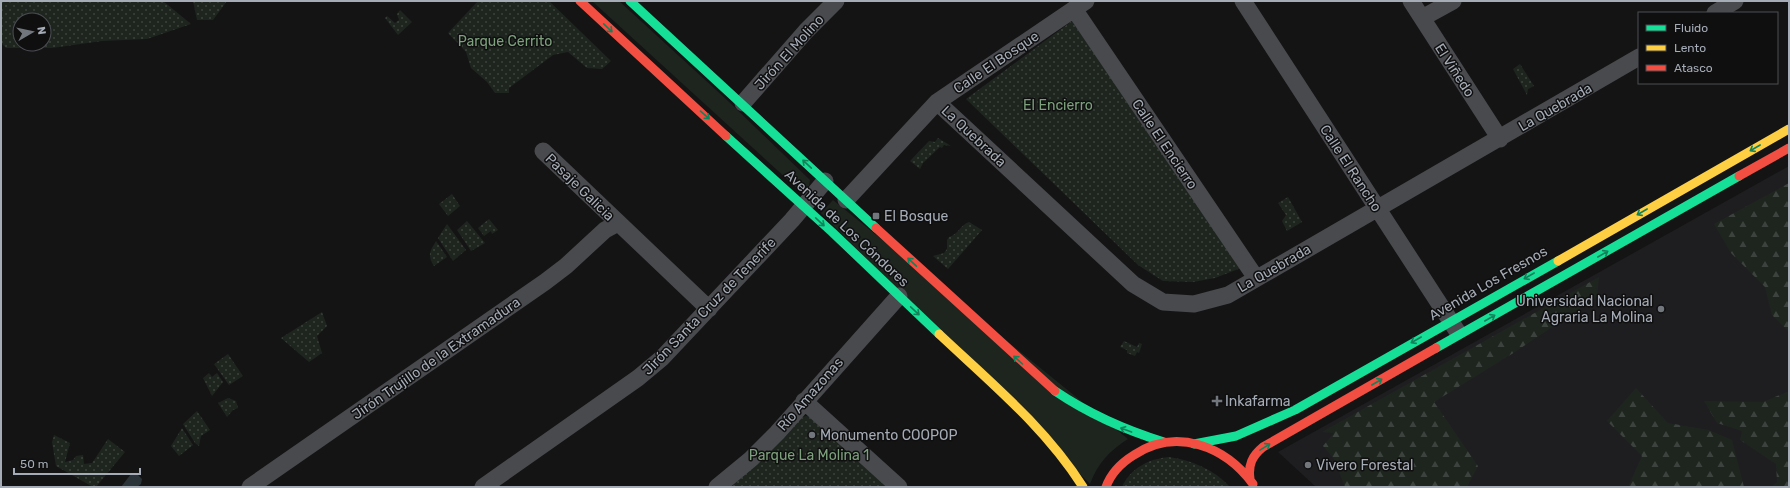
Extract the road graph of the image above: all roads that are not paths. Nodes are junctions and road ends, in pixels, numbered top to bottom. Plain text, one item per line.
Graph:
1 (580, 1) edge
2 (836, 1) edge
3 (1243, 1) edge
4 (1410, 1) edge
5 (1452, 1) edge
6 (1736, 1) edge
7 (637, 3) edge
8 (1080, 5) edge
9 (1717, 12) edge
10 (1422, 18) junction
11 (1638, 58) edge
12 (937, 102) junction
13 (743, 103) junction
14 (1789, 129) edge
15 (1500, 139) junction
16 (1789, 148) edge
17 (543, 151) dead end
18 (825, 181) junction
19 (846, 200) junction
20 (803, 206) junction
21 (1377, 208) junction
22 (618, 223) junction
23 (1256, 278) junction
24 (899, 296) junction
25 (709, 309) junction
26 (1450, 321) junction
27 (1459, 335) junction
28 (804, 401) junction
29 (1164, 442) junction
30 (1194, 444) junction
31 (1250, 479) junction
32 (250, 487) edge
33 (483, 487) edge
34 (717, 487) edge
35 (899, 487) edge
36 (1083, 487) edge
37 (1106, 487) edge
38 (1255, 487) edge

1 -> 20 main road, Avenida de Los Cóndores
2 - 13 street, Jirón El Molino
3 - 21 street, Calle El Rancho
4 - 10 street, El Viñedo
5 - 10 street
6 - 9 street
7 - 13 main road, Avenida de Los Cóndores
8 - 12 street, Calle El Bosque
8 - 23 street, Calle El Encierro
10 - 15 street, El Viñedo
11 - 15 street, La Quebrada
12 - 19 street, Calle El Bosque
12 - 23 street, La Quebrada
18 -> 13 main road, Avenida de Los Cóndores
14 -> 26 main road, Avenida Los Fresnos
15 - 21 street, La Quebrada
27 -> 16 main road
17 - 22 street, Pasaje Galicia
18 - 19 main road, Avenida de Los Cóndores
18 - 20 street, Jirón Santa Cruz de Tenerife
29 -> 19 main road, Avenida de Los Cóndores
20 -> 24 main road, Avenida de Los Cóndores
20 - 25 street, Jirón Santa Cruz de Tenerife
21 - 23 street, La Quebrada
21 - 26 street, Calle El Rancho
22 - 25 street, Pasaje Galicia
22 - 32 street, Jirón Trujillo de la Extramadura
24 - 28 street, Río Amazonas
24 -> 36 main road, Avenida de Los Cóndores
25 - 33 street, Jirón Santa Cruz de Tenerife
26 - 27 street, Calle El Rancho
26 -> 30 main road, Avenida Los Fresnos
31 -> 27 main road
28 - 34 street, Río Amazonas
28 - 35 street
29 - 30 main road
29 - 37 main road
30 - 31 main road
31 - 38 main road

